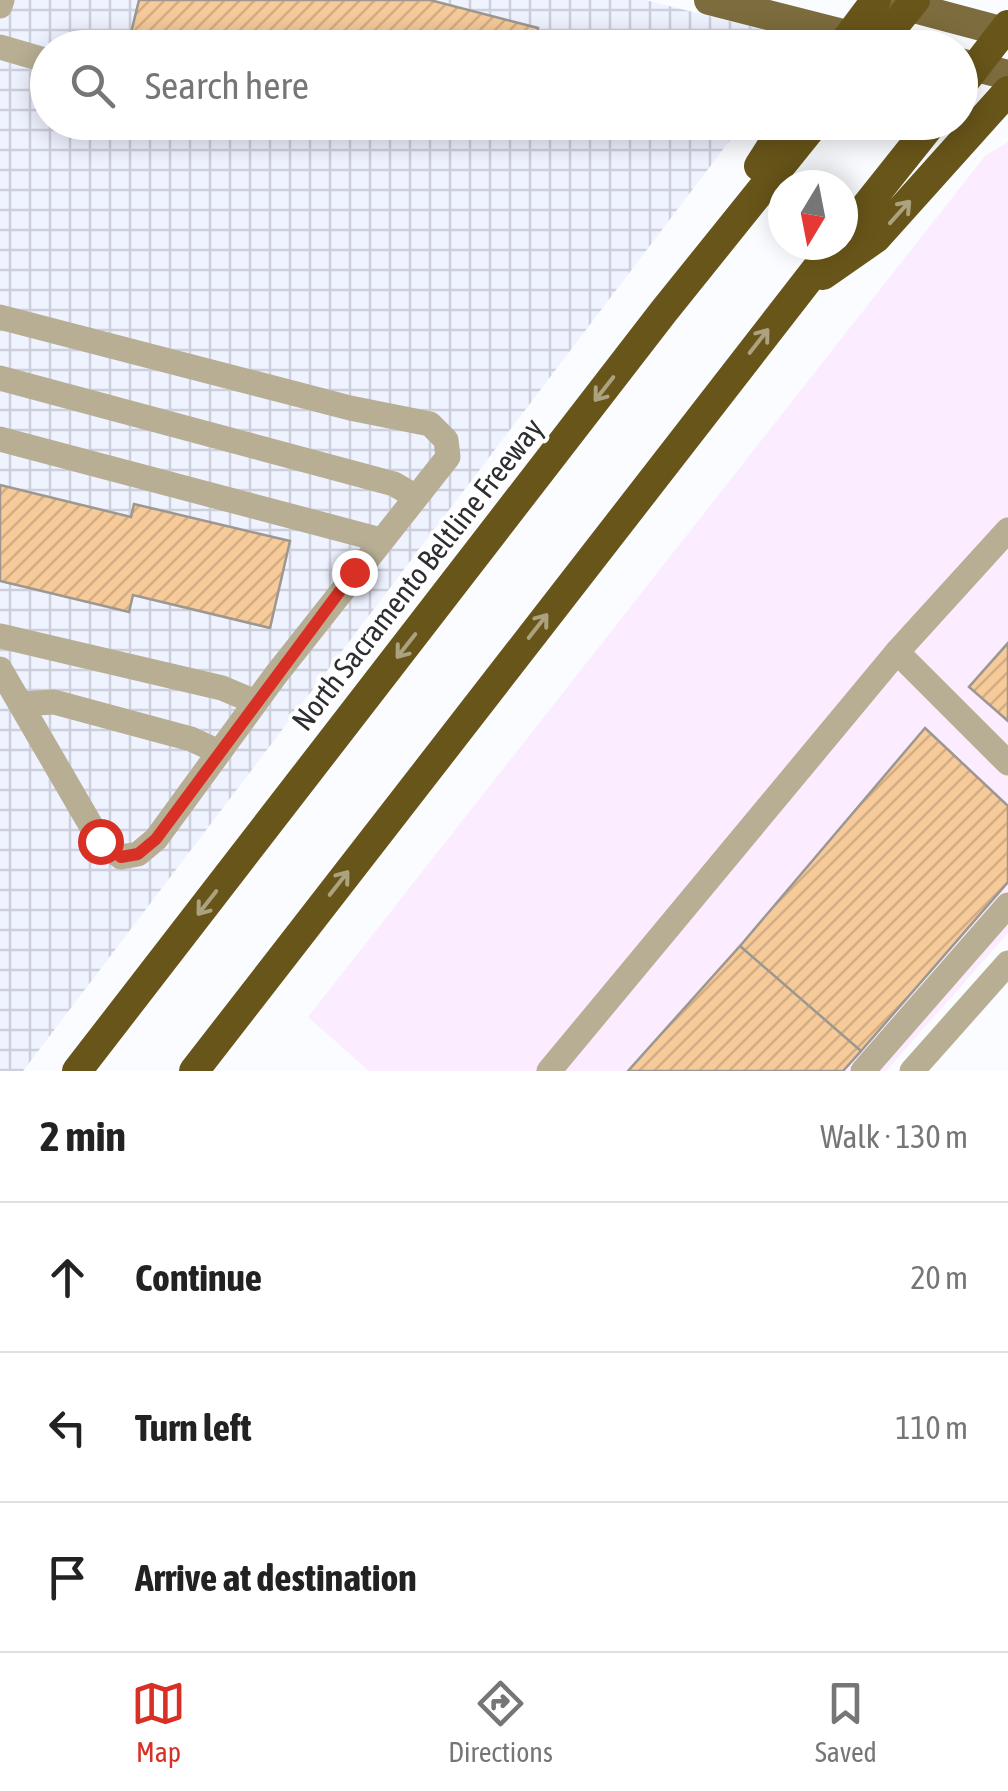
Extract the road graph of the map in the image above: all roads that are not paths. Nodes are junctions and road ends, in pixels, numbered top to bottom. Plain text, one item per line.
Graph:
1 (709, 0) edge
2 (876, 0) edge
3 (884, 0) edge
4 (915, 0) edge
5 (1008, 25) edge
6 (827, 30) edge
7 (854, 30) edge
8 (891, 30) edge
9 (1008, 33) edge
10 (0, 47) edge
11 (30, 56) edge
12 (978, 64) edge
13 (978, 68) edge
14 (1008, 75) edge
15 (1008, 91) edge
16 (978, 124) edge
17 (776, 140) edge
18 (802, 140) edge
19 (919, 140) edge
20 (964, 140) edge
21 (858, 216) edge
22 (823, 260) edge
23 (796, 294) junction
24 (664, 311) junction
25 (0, 319) edge
26 (0, 378) edge
27 (0, 439) edge
28 (416, 497) junction
29 (1008, 530) edge
30 (381, 540) junction
31 (0, 636) edge
32 (897, 652) junction
33 (0, 669) edge
34 (255, 702) junction
35 (21, 704) junction
36 (218, 752) junction
37 (1008, 762) edge
38 (1008, 904) edge
39 (1008, 963) edge
40 (77, 1071) edge
41 (194, 1071) edge
42 (550, 1071) edge
43 (863, 1071) edge
44 (912, 1071) edge

1 - 6 main road
2 - 7 highway, bridge
3 - 9 main road
4 - 8 highway, bridge
5 - 12 highway, bridge
10 - 11 lane
13 - 14 main road
16 -> 15 highway
17 - 24 highway
18 - 24 highway, North Sacramento Beltline Freeway
19 - 21 highway
23 -> 20 highway
22 - 23 highway
41 -> 23 highway
24 -> 40 highway, North Sacramento Beltline Freeway
25 - 28 lane
26 - 28 lane
27 - 30 lane
28 - 30 lane
29 - 32 lane
30 - 34 lane
31 - 34 lane
32 - 37 lane
32 - 42 lane
33 - 35 lane
34 - 36 lane
35 - 36 lane
35 - 36 lane
38 - 43 lane
39 - 44 lane

